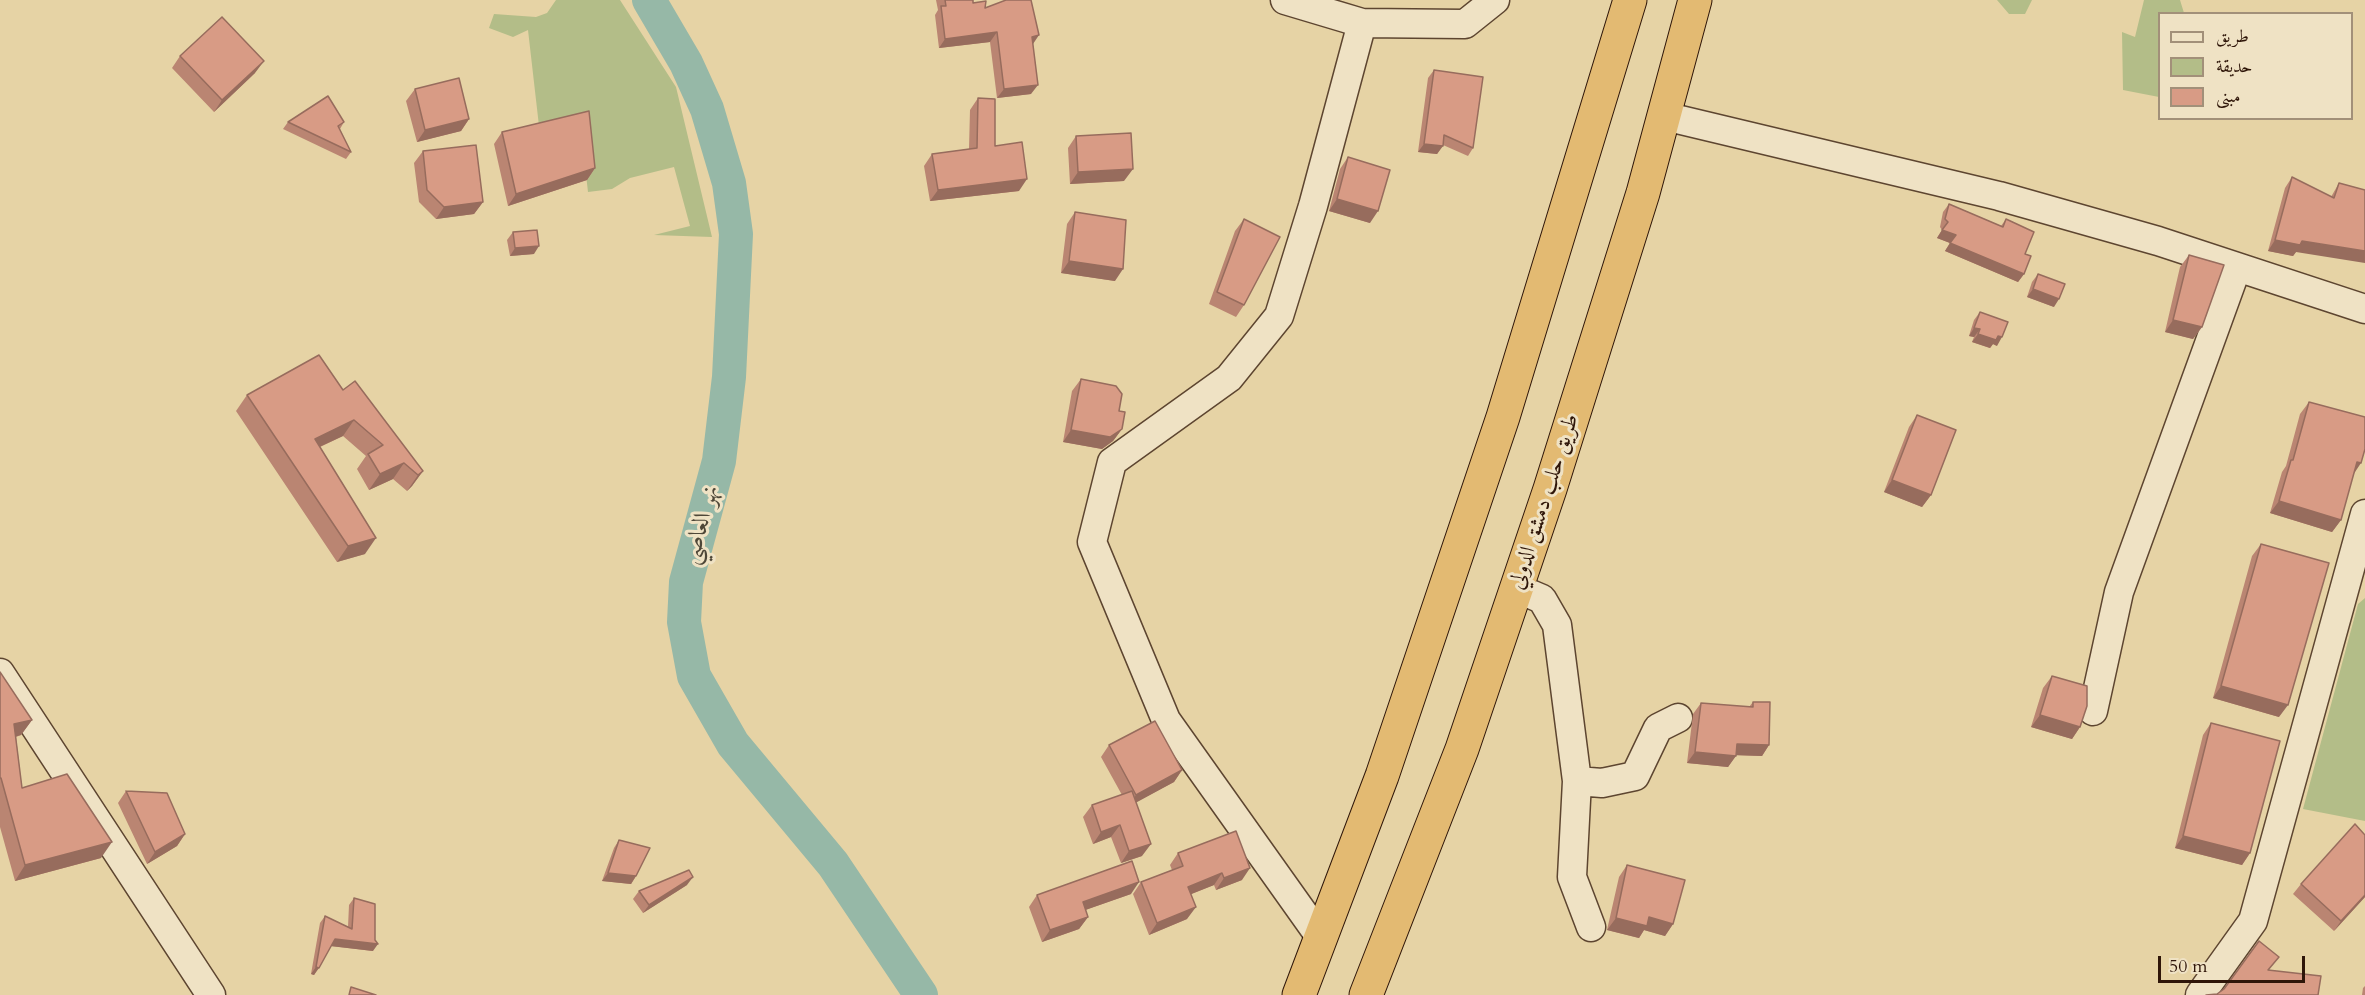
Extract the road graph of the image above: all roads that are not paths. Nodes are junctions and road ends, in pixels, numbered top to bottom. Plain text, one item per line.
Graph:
1 (1285, 0) edge
2 (1495, 0) edge
3 (1630, 0) edge
4 (1695, 0) edge
5 (1362, 22) junction
6 (1664, 116) junction
7 (2237, 267) junction
8 (2365, 309) edge
9 (2365, 514) edge
10 (2365, 578) edge
11 (1516, 588) junction
12 (2341, 601) junction
13 (0, 673) edge
14 (2093, 711) dead end
15 (1678, 718) dead end
16 (1577, 781) junction
17 (1591, 927) dead end
18 (1321, 938) junction
19 (211, 995) edge
20 (1299, 995) edge
21 (1366, 995) edge
22 (2200, 995) edge

1 - 5 street
2 - 5 street
3 - 18 highway
4 - 6 highway, طريق حلب دمشق الدولي
5 - 18 street
6 - 7 street
6 - 11 highway, طريق حلب دمشق الدولي
7 - 8 street
7 - 14 street
9 - 12 street
10 - 12 street
11 - 16 street
11 - 21 highway, طريق حلب دمشق الدولي
12 - 22 street
13 - 19 street
15 - 16 street
16 - 17 street
18 - 20 highway

